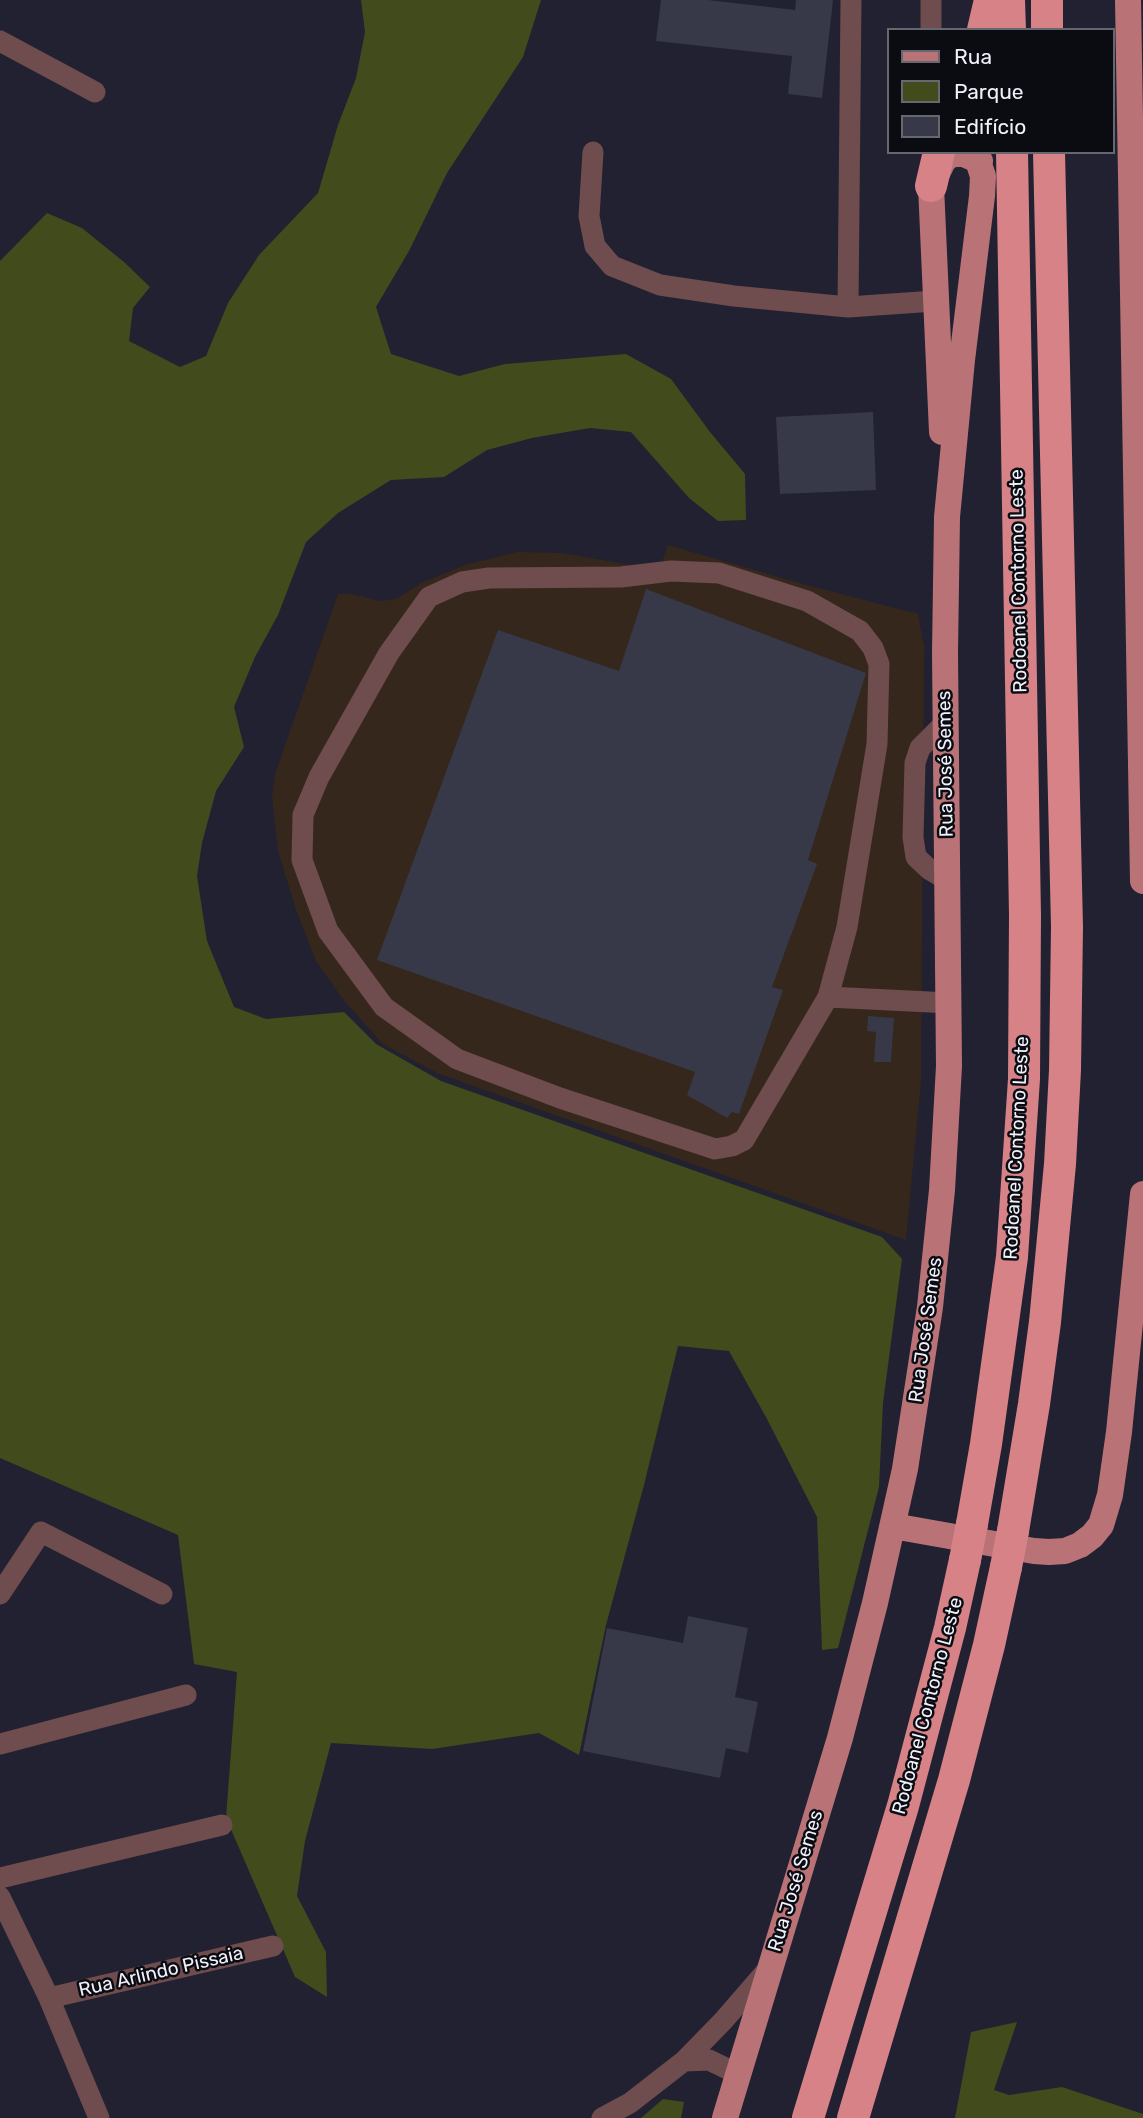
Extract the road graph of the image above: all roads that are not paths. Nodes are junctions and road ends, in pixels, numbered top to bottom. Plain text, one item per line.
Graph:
1 (851, 0) edge
2 (931, 0) edge
3 (990, 0) edge
4 (1009, 0) edge
5 (1047, 0) edge
6 (1128, 0) edge
7 (931, 28) edge
8 (983, 28) edge
9 (1010, 28) edge
10 (1047, 28) edge
11 (0, 41) edge
12 (95, 92) dead end
13 (593, 152) dead end
14 (931, 154) edge
15 (939, 154) edge
16 (1012, 154) edge
17 (1049, 154) edge
18 (977, 157) edge
19 (931, 186) junction
20 (1138, 298) edge
21 (935, 301) junction
22 (848, 307) junction
23 (1139, 474) edge
24 (947, 517) junction
25 (1141, 682) edge
26 (1143, 881) edge
27 (828, 997) junction
28 (950, 1003) junction
29 (1143, 1195) edge
30 (1137, 1317) edge
31 (893, 1526) junction
32 (0, 1594) edge
33 (162, 1594) dead end
34 (186, 1695) dead end
35 (0, 1744) edge
36 (222, 1825) dead end
37 (0, 1878) edge
38 (0, 1897) edge
39 (273, 1947) dead end
40 (770, 1968) junction
41 (49, 1998) junction
42 (684, 2061) junction
43 (738, 2074) junction
44 (99, 2118) edge
45 (602, 2118) edge
46 (725, 2118) edge
47 (808, 2118) edge
48 (853, 2118) edge

1 - 22 street
2 - 7 street
3 - 8 highway
4 - 9 highway
5 - 10 highway
6 - 20 main road
11 - 12 street
13 - 22 street
14 - 19 street
15 - 19 highway
16 - 47 highway, Rodoanel Contorno Leste, bridge
17 - 48 highway, Rodoanel Contorno Leste, bridge
18 - 19 main road
18 - 24 main road, Rua José Semes
19 - 21 main road, Rua José Semes
20 - 23 main road
21 - 22 street
21 - 24 main road, Rua José Semes
23 - 25 main road
24 - 28 main road, Rua José Semes
25 - 26 main road
27 - 27 street
27 - 28 street
28 - 31 main road, Rua José Semes
29 - 30 main road
30 - 31 main road
31 - 40 main road, Rua José Semes
32 - 33 street
34 - 35 street
36 - 37 street
38 - 41 street
39 - 41 street, Rua Arlindo Pissaia
40 - 42 street
40 - 43 main road, Rua José Semes
41 - 44 street
42 - 43 street
42 - 45 street
43 - 46 main road, Rua José Semes

